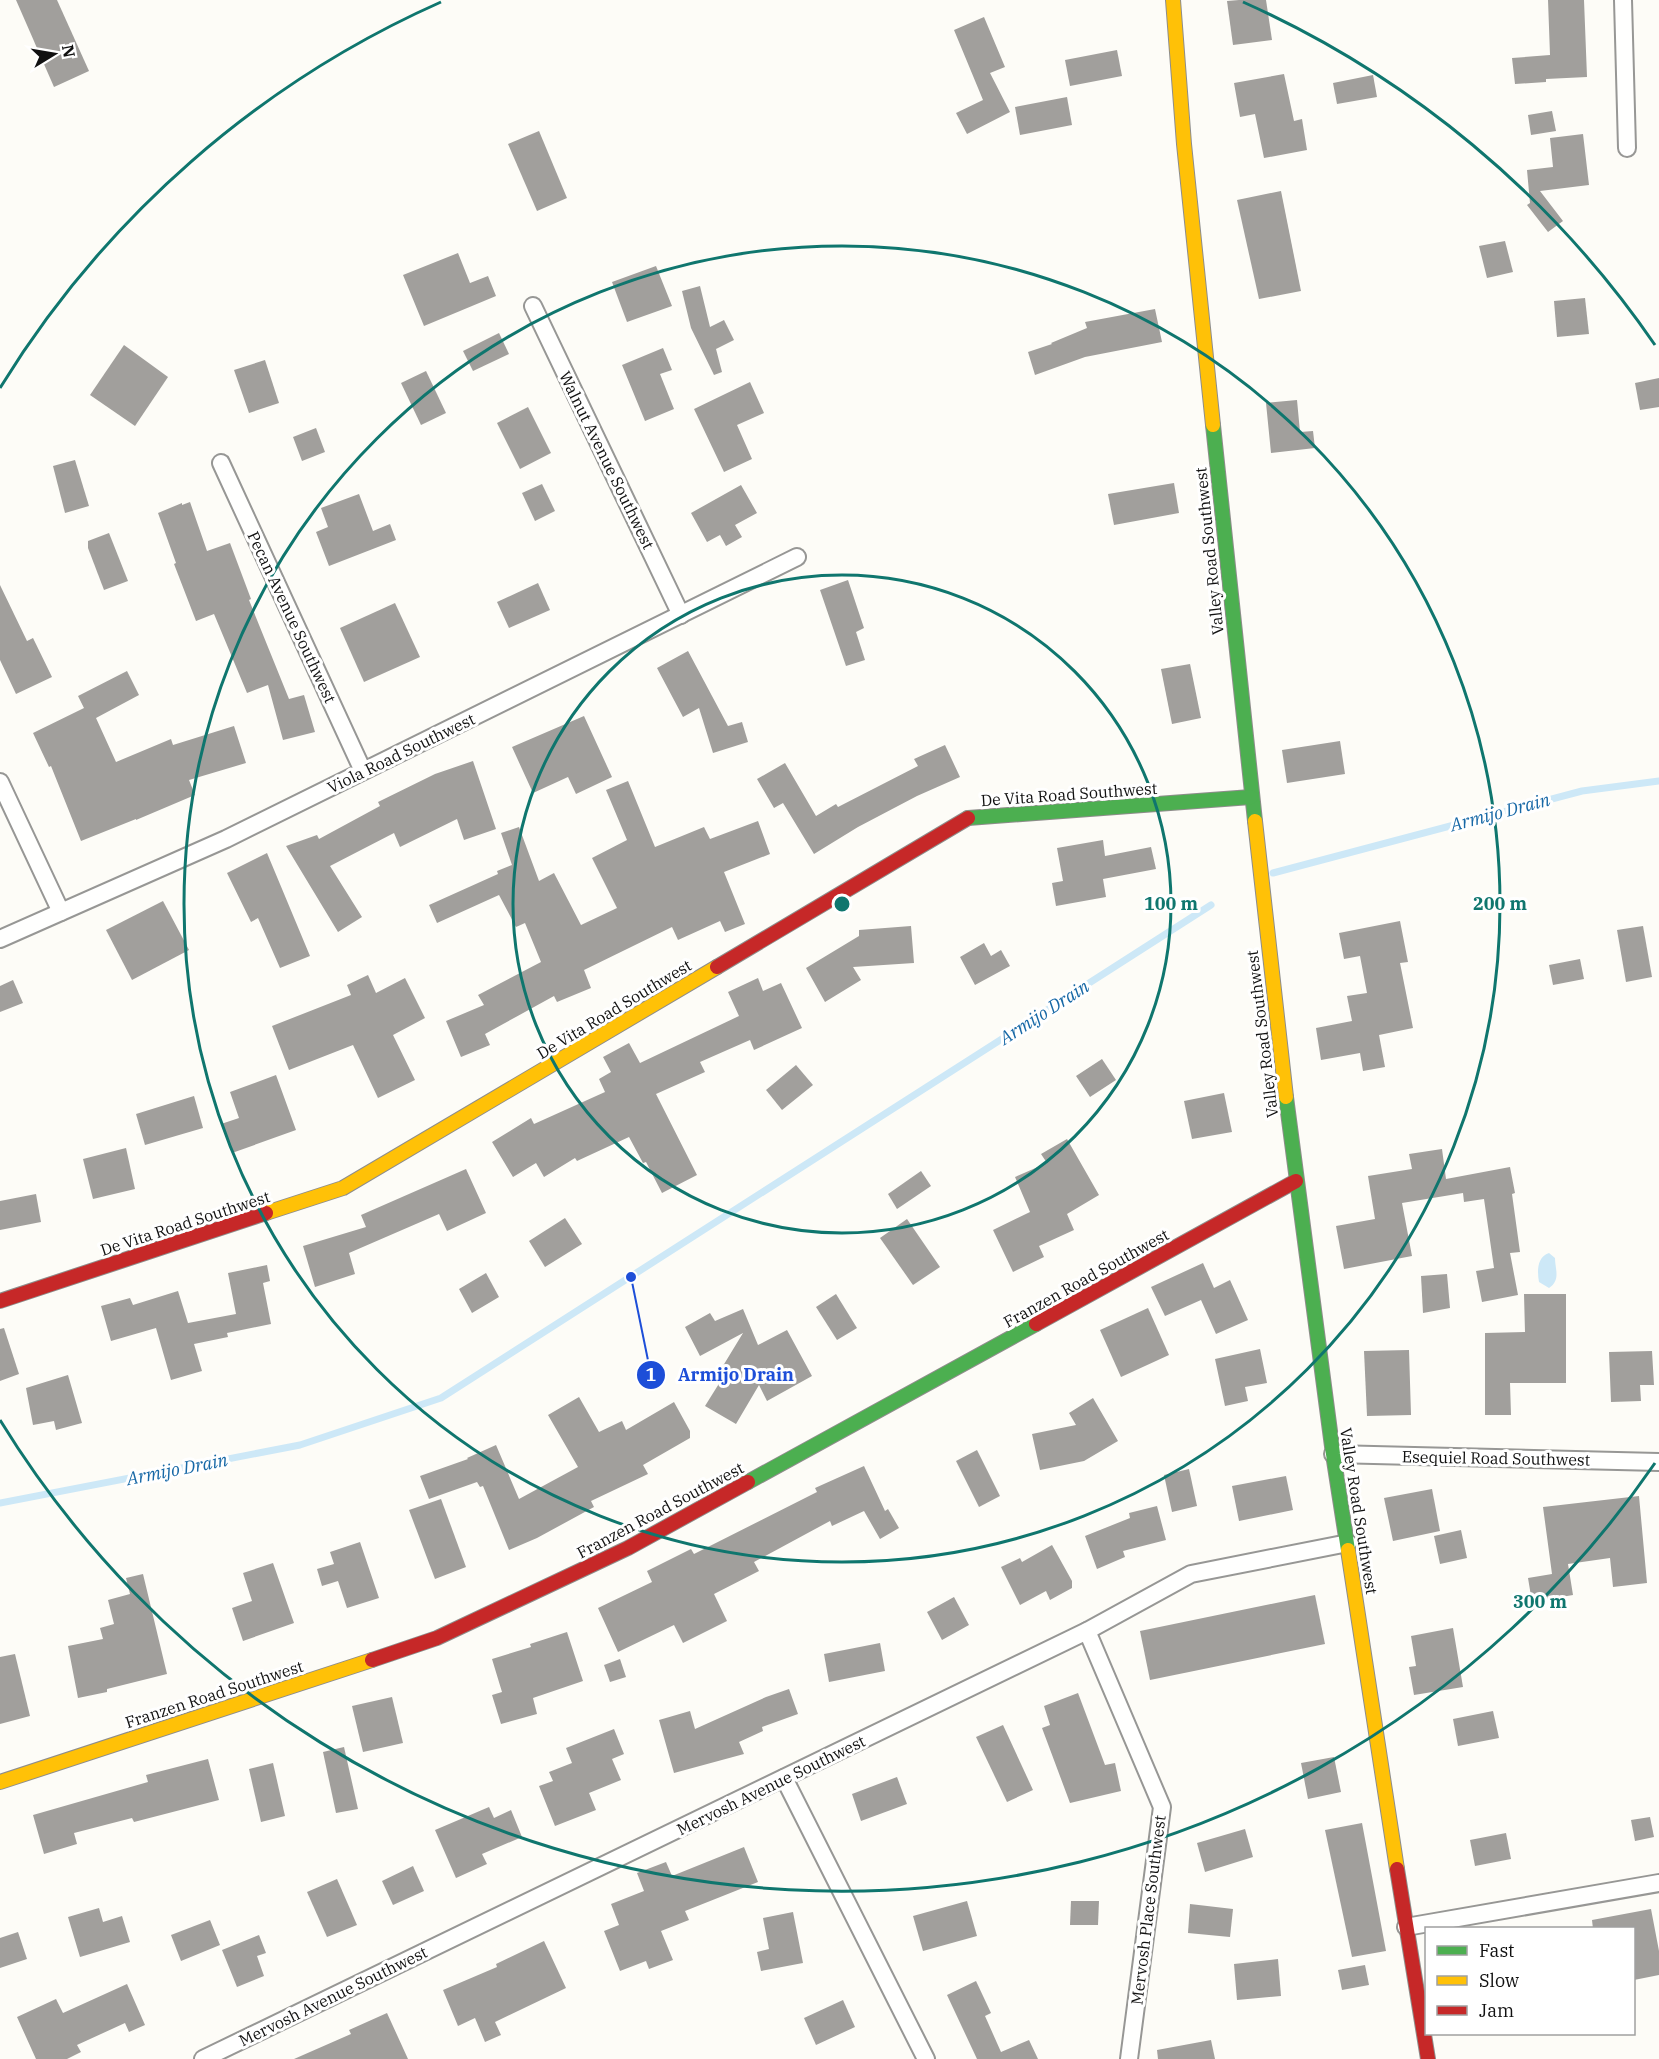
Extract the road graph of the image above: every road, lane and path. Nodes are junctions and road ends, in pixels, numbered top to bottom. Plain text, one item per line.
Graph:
1 (1173, 0) edge
2 (1623, 0) edge
3 (1627, 148) dead end
4 (533, 306) dead end
5 (221, 463) dead end
6 (797, 557) dead end
7 (681, 615) junction
8 (363, 771) junction
9 (0, 782) edge
10 (1251, 797) junction
11 (61, 912) junction
12 (0, 939) edge
13 (1296, 1181) junction
14 (0, 1301) edge
15 (1333, 1454) junction
16 (1659, 1462) edge
17 (1348, 1543) junction
18 (1087, 1632) junction
19 (784, 1778) junction
20 (0, 1782) edge
21 (1659, 1882) edge
22 (1406, 1927) junction
23 (203, 2059) edge
24 (926, 2059) edge
25 (1129, 2059) edge
26 (1428, 2059) edge

1 - 10 street, Valley Road Southwest
2 - 3 street
4 - 7 street, Walnut Avenue Southwest
5 - 8 street, Pecan Avenue Southwest
6 - 7 street, Viola Road Southwest
7 - 8 street, Viola Road Southwest
8 - 11 street, Viola Road Southwest
9 - 11 street
10 - 13 street, Valley Road Southwest
10 - 14 street, De Vita Road Southwest
11 - 12 street, Viola Road Southwest
13 - 15 street, Valley Road Southwest
13 - 20 street, Franzen Road Southwest
15 - 16 street, Esequiel Road Southwest
15 - 17 street, Valley Road Southwest
17 - 18 street, Mervosh Avenue Southwest
17 - 22 street, Valley Road Southwest
18 - 19 street, Mervosh Avenue Southwest
18 - 25 street, Mervosh Place Southwest
19 - 23 street, Mervosh Avenue Southwest
19 - 24 street
21 - 22 street
22 - 26 street, Valley Road Southwest

